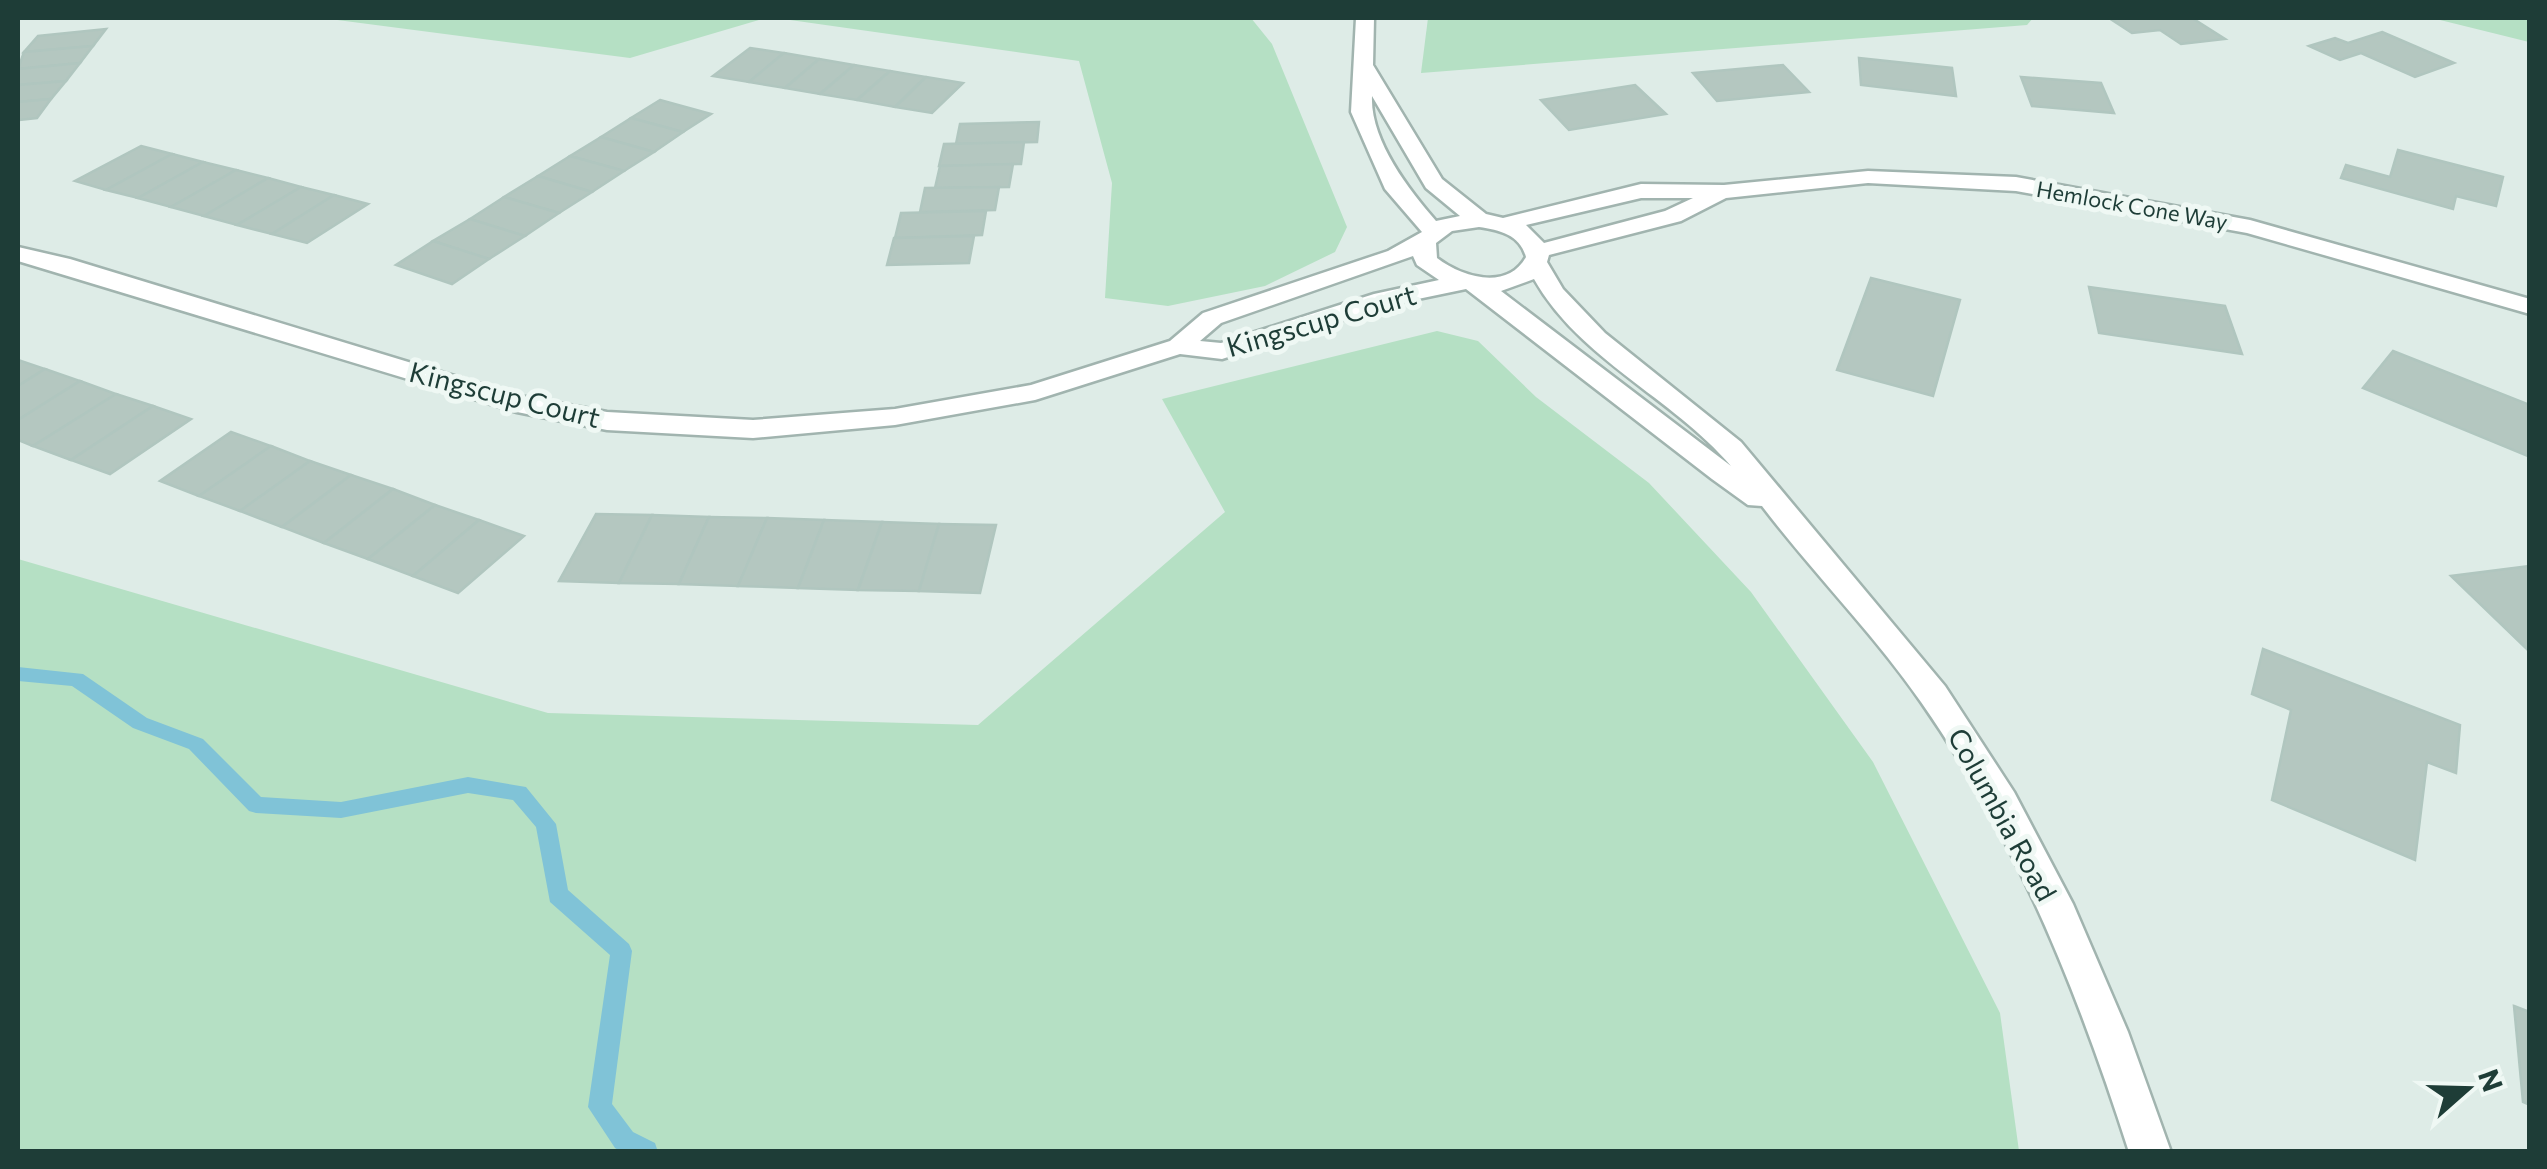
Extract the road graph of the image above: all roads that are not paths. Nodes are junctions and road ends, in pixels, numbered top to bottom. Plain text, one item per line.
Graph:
1 (1365, 18) edge
2 (1365, 68) junction
3 (1724, 192) junction
4 (1479, 220) junction
5 (1504, 224) junction
6 (1429, 236) junction
7 (18, 254) edge
8 (1538, 257) junction
9 (1468, 283) junction
10 (2530, 308) edge
11 (1179, 346) junction
12 (1786, 516) junction
13 (2150, 1152) edge

1 - 2 street
2 - 4 street
2 - 6 street
3 - 5 street, Hemlock Cone Way
3 - 8 street, Hemlock Cone Way
3 - 10 street, Hemlock Cone Way
4 - 5 street
4 - 6 street, Kingscup Court
5 - 8 street, Columbia Road
6 - 9 street, Columbia Road
6 - 11 street, Kingscup Court
7 - 11 street, Kingscup Court
8 - 9 street, Kingscup Court
8 - 12 street, Columbia Road
9 - 11 street, Kingscup Court
9 - 12 street, Columbia Road
12 - 13 street, Columbia Road

